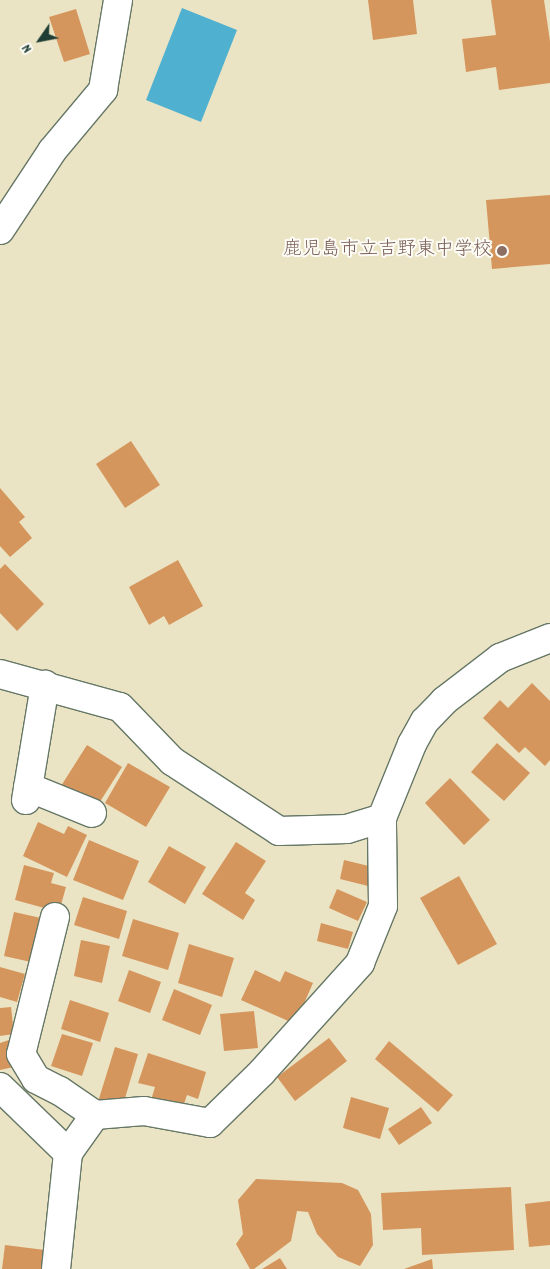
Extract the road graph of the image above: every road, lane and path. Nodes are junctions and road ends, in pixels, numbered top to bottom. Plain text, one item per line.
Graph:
1 (118, 0) edge
2 (0, 230) edge
3 (550, 638) edge
4 (0, 674) edge
5 (45, 685) junction
6 (92, 813) dead end
7 (382, 818) junction
8 (55, 917) dead end
9 (0, 1087) edge
10 (95, 1115) junction
11 (68, 1153) junction
12 (56, 1269) edge

1 - 2 street
3 - 7 street
4 - 5 street
5 - 6 street
5 - 7 street
7 - 10 street
8 - 10 street
9 - 11 street
10 - 11 street
11 - 12 street

